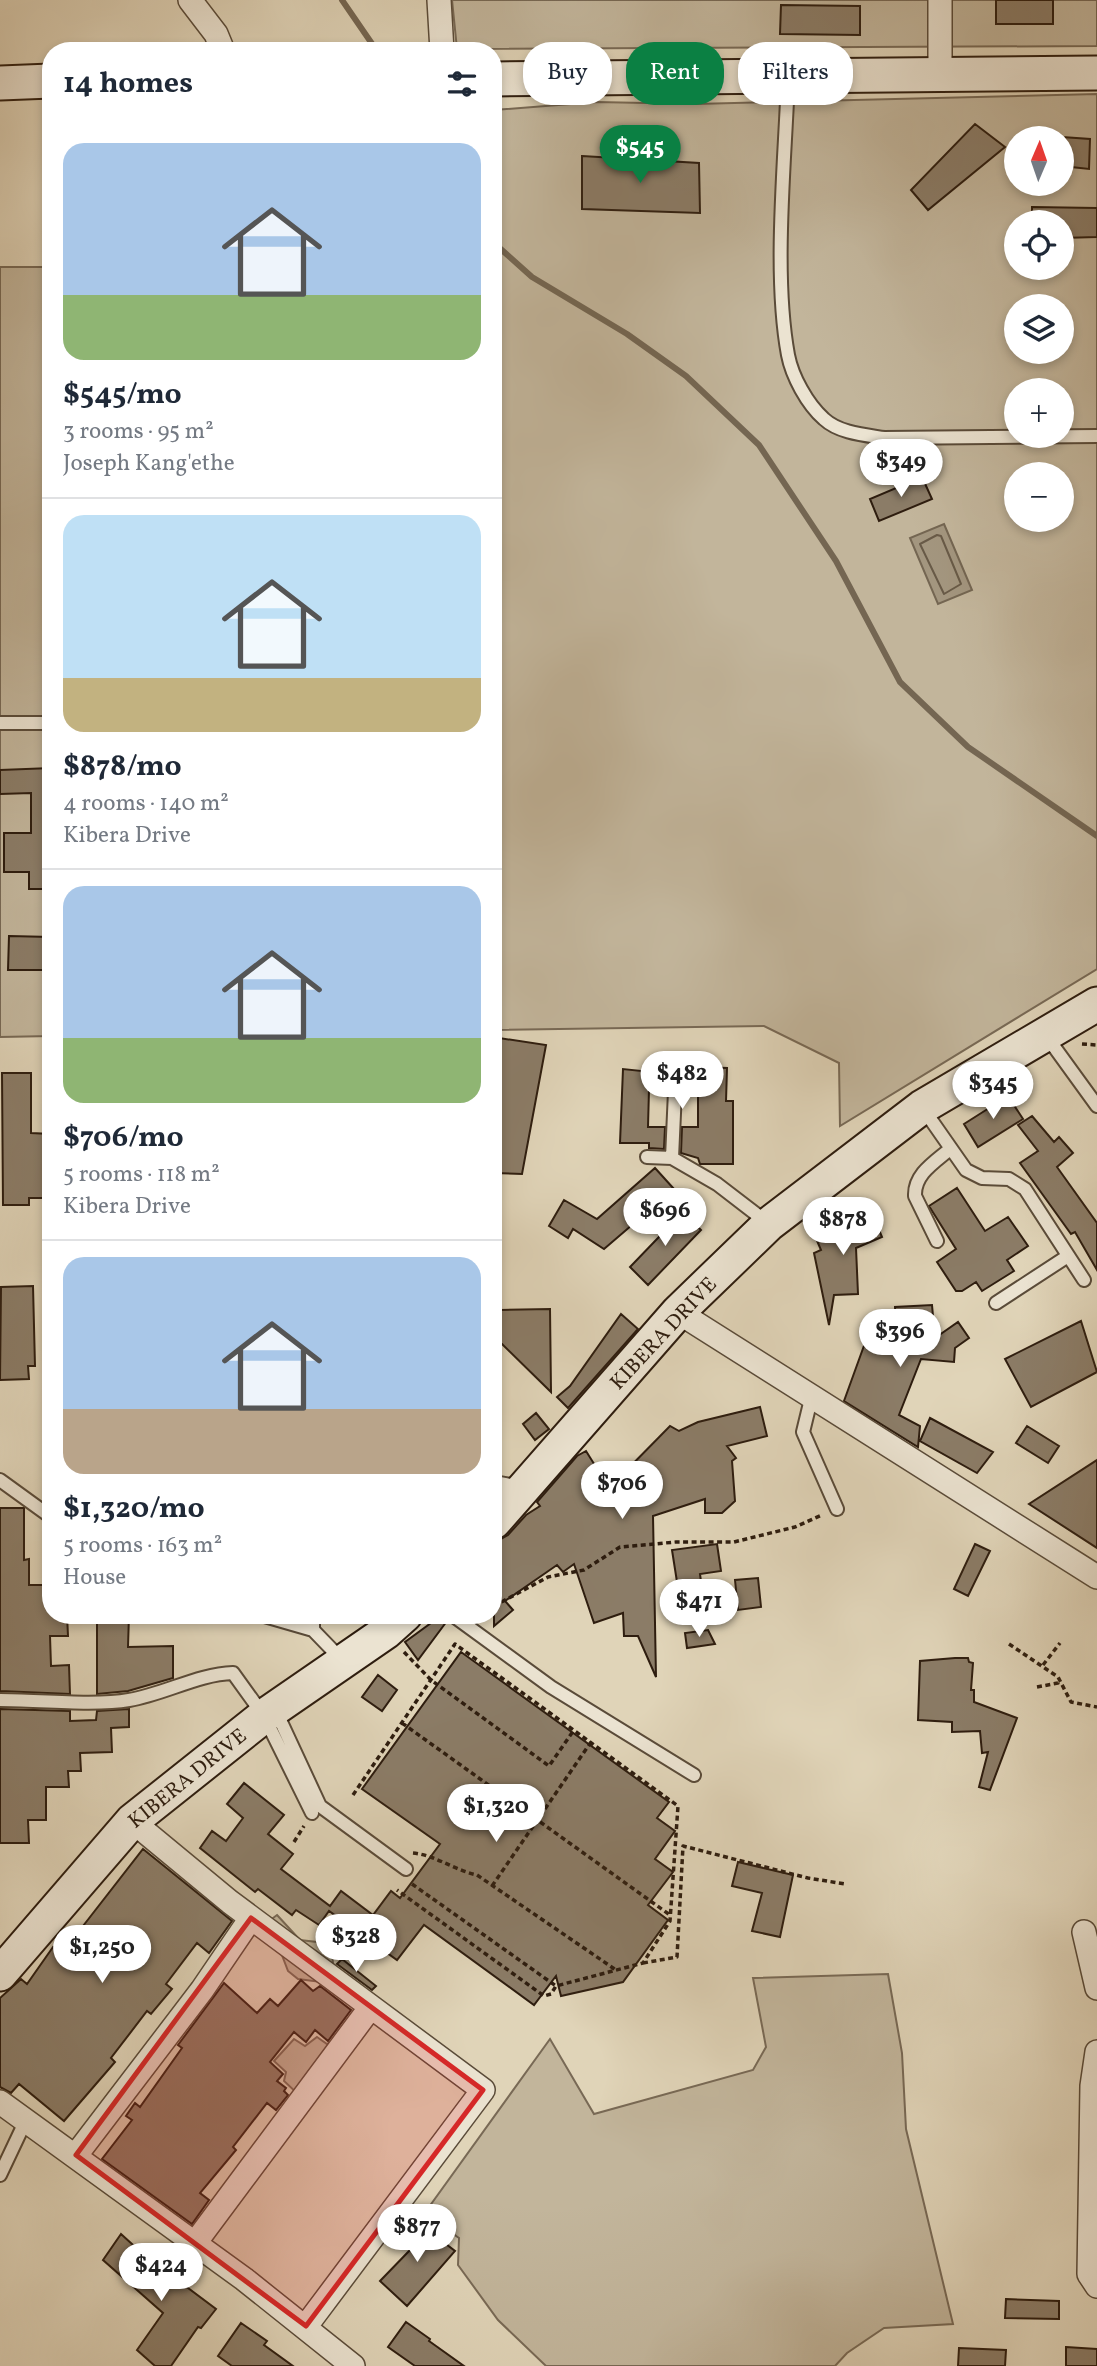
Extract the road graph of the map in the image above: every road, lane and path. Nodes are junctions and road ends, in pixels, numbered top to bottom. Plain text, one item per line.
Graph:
1 (190, 0) edge
2 (439, 0) edge
3 (940, 0) edge
4 (219, 42) edge
5 (441, 42) edge
6 (1097, 73) edge
7 (940, 76) junction
8 (853, 77) edge
9 (738, 78) edge
10 (502, 79) edge
11 (42, 81) edge
12 (0, 83) edge
13 (787, 105) edge
14 (1097, 436) edge
15 (0, 723) edge
16 (42, 723) edge
17 (1097, 1004) edge
18 (1045, 1034) junction
19 (675, 1091) dead end
20 (1097, 1106) edge
21 (922, 1107) junction
22 (950, 1149) junction
23 (647, 1157) dead end
24 (672, 1158) junction
25 (769, 1224) junction
26 (937, 1241) dead end
27 (1068, 1256) junction
28 (1084, 1280) dead end
29 (996, 1303) dead end
30 (678, 1312) junction
31 (811, 1399) junction
32 (0, 1480) edge
33 (509, 1485) edge
34 (502, 1502) edge
35 (837, 1509) joint
36 (42, 1510) edge
37 (1097, 1577) edge
38 (502, 1602) edge
39 (292, 1624) edge
40 (313, 1624) edge
41 (395, 1624) edge
42 (465, 1624) edge
43 (313, 1630) junction
44 (1060, 1643) dead end
45 (1009, 1644) dead end
46 (343, 1661) junction
47 (1043, 1665) junction
48 (1058, 1677) junction
49 (431, 1680) junction
50 (1037, 1687) dead end
51 (0, 1700) edge
52 (1097, 1707) edge
53 (269, 1713) junction
54 (402, 1723) junction
55 (574, 1730) junction
56 (591, 1742) junction
57 (694, 1775) dead end
58 (354, 1795) dead end
59 (312, 1813) dead end
60 (132, 1821) junction
61 (537, 1821) junction
62 (391, 1858) junction
63 (406, 1875) joint
64 (845, 1884) dead end
65 (492, 1886) junction
66 (397, 1890) dead end
67 (670, 1915) junction
68 (251, 1918) junction
69 (1084, 1932) dead end
70 (643, 1963) junction
71 (617, 1971) junction
72 (0, 1974) edge
73 (556, 1986) junction
74 (1097, 1988) edge
75 (370, 2008) junction
76 (1097, 2052) edge
77 (0, 2102) edge
78 (26, 2120) junction
79 (76, 2155) junction
80 (0, 2175) edge
81 (195, 2244) junction
82 (1097, 2286) edge
83 (306, 2326) junction
84 (353, 2366) edge

1 - 4 street
2 - 5 street
3 - 7 street
6 - 7 street
7 - 8 street
9 - 10 street
11 - 12 street
13 - 14 lane
15 - 16 lane
17 - 18 street, KIBERA DRIVE
18 - 20 lane
18 - 21 street, KIBERA DRIVE
19 - 24 lane
21 - 22 lane
21 - 25 street, KIBERA DRIVE
22 - 26 lane
22 - 27 lane
23 - 24 lane
24 - 25 lane
25 - 30 street, KIBERA DRIVE
27 - 28 lane
27 - 29 lane
30 - 31 street
30 - 33 street, KIBERA DRIVE
31 - 35 lane
31 - 37 street
32 - 36 lane
33 - 34 street, KIBERA DRIVE
35 - 38 path
39 - 43 lane
40 - 43 lane
41 - 46 street, KIBERA DRIVE
41 - 49 path
42 - 57 lane
43 - 46 lane
44 - 47 path
45 - 47 path
46 - 53 street, KIBERA DRIVE
47 - 48 path
48 - 50 path
48 - 52 path
49 - 54 path
49 - 55 path
49 - 55 path
51 - 53 lane
53 - 59 lane
53 - 60 street, KIBERA DRIVE
53 - 62 lane
54 - 58 path
54 - 61 path
55 - 56 path
56 - 61 path
56 - 67 path
60 - 68 street
60 - 72 street, KIBERA DRIVE
61 - 65 path
61 - 67 path
62 - 63 lane
62 - 65 path
63 - 73 path
64 - 70 path
65 - 71 path
66 - 73 path
67 - 70 path
68 - 75 street
68 - 79 street
69 - 74 street
70 - 71 path
71 - 73 path
75 - 81 street
75 - 83 street
76 - 82 street
77 - 78 street
78 - 79 street
78 - 80 lane
79 - 81 street
81 - 83 street
83 - 84 street

